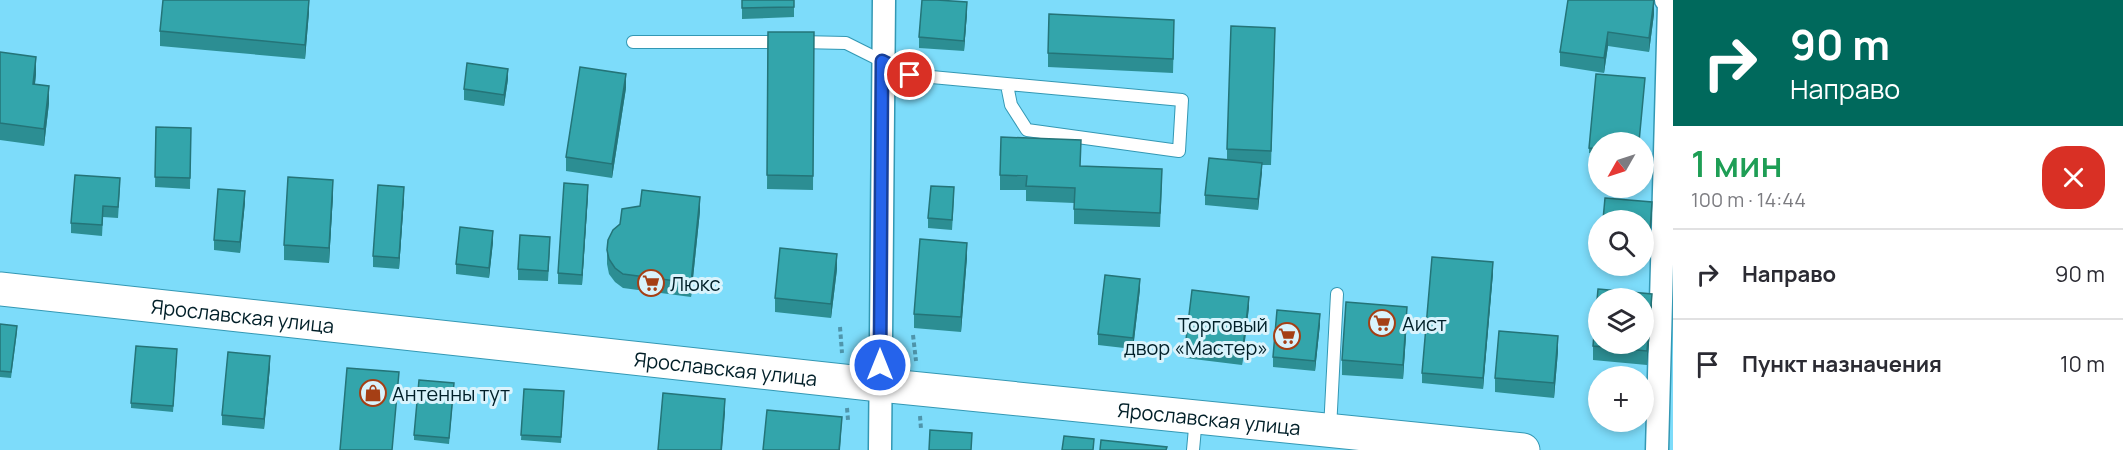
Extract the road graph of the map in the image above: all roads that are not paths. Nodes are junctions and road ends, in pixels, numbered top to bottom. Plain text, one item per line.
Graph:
1 (884, 0) edge
2 (1669, 3) edge
3 (633, 42) dead end
4 (882, 61) junction
5 (1007, 85) junction
6 (0, 289) edge
7 (1336, 294) dead end
8 (880, 385) junction
9 (1196, 416) junction
10 (1330, 430) junction
11 (880, 450) edge
12 (1193, 450) edge
13 (1523, 450) edge
14 (1657, 450) edge

1 - 4 street
2 - 14 street
3 - 4 lane
4 - 5 lane
4 - 8 street
5 - 5 lane
6 - 8 main road, Ярославская улица
7 - 10 lane
8 - 9 main road, Ярославская улица
8 - 11 street
9 - 10 main road, Ярославская улица
9 - 12 lane
10 - 13 main road, Ярославская улица

